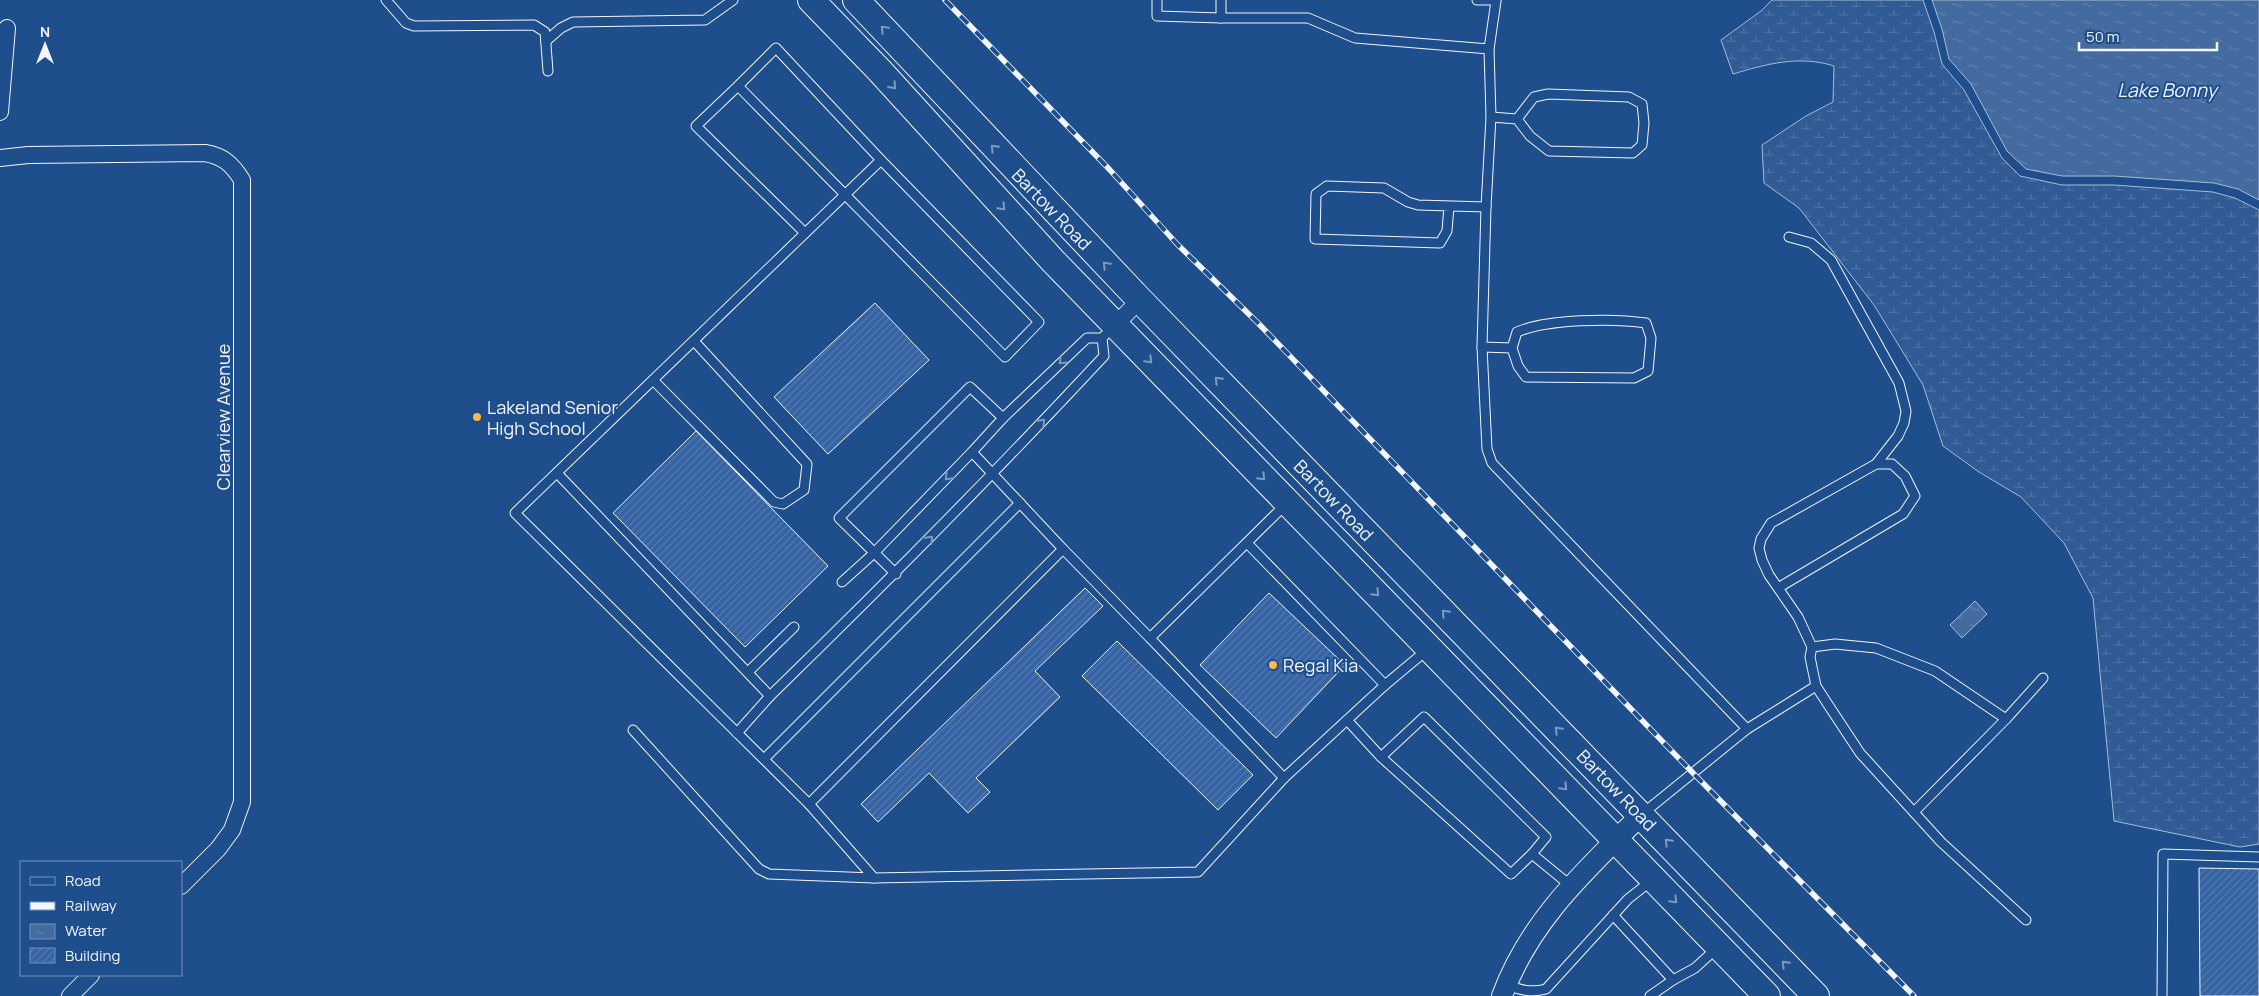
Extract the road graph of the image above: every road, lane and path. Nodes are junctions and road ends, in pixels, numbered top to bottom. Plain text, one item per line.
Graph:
1 (386, 0) edge
2 (733, 0) edge
3 (811, 0) edge
4 (856, 0) edge
5 (1157, 0) edge
6 (1220, 0) edge
7 (1477, 0) edge
8 (1496, 0) edge
9 (1220, 18) junction
10 (7, 28) dead end
11 (546, 41) junction
12 (1489, 49) junction
13 (548, 71) dead end
14 (738, 86) junction
15 (0, 112) edge
16 (1491, 117) junction
17 (1517, 119) junction
18 (0, 158) edge
19 (881, 160) junction
20 (845, 195) junction
21 (1449, 206) junction
22 (1486, 207) junction
23 (805, 233) junction
24 (1789, 237) dead end
25 (1140, 300) junction
26 (1108, 332) junction
27 (694, 341) junction
28 (1482, 347) junction
29 (1512, 348) junction
30 (653, 380) junction
31 (1003, 418) junction
32 (972, 452) junction
33 (1876, 464) junction
34 (556, 473) junction
35 (994, 474) junction
36 (1287, 502) junction
37 (1020, 503) junction
38 (1247, 543) junction
39 (1063, 549) junction
40 (873, 554) junction
41 (896, 574) junction
42 (842, 582) dead end
43 (1778, 588) junction
44 (794, 627) dead end
45 (1150, 638) junction
46 (1812, 647) junction
47 (1429, 648) junction
48 (748, 672) junction
49 (2043, 678) dead end
50 (1385, 685) junction
51 (1816, 686) junction
52 (770, 696) junction
53 (2006, 719) junction
54 (1347, 720) junction
55 (1747, 729) junction
56 (632, 730) dead end
57 (737, 733) junction
58 (1381, 757) junction
59 (764, 759) junction
60 (1284, 778) junction
61 (809, 804) junction
62 (1914, 812) junction
63 (1641, 815) junction
64 (1616, 839) junction
65 (1532, 854) junction
66 (2259, 857) edge
67 (874, 878) junction
68 (1654, 878) junction
69 (182, 885) edge
70 (1571, 886) junction
71 (1613, 915) junction
72 (2026, 920) dead end
73 (1719, 947) junction
74 (90, 976) edge
75 (1673, 980) junction
76 (1504, 991) edge
77 (1537, 994) edge
78 (70, 996) edge
79 (1650, 996) edge
80 (1767, 996) edge
81 (1816, 996) edge
82 (2162, 996) edge

1 - 11 lane
2 - 11 lane
3 -> 26 main road, Bartow Road
25 -> 4 main road, Bartow Road
5 - 9 lane
6 - 9 lane
7 - 8 lane
8 - 12 lane
9 - 12 lane
10 - 15 street
11 - 13 lane
12 - 16 lane
14 - 19 lane
14 - 20 lane
14 - 23 lane
16 - 17 lane
16 - 22 lane
17 - 17 lane
18 - 69 street, Clearview Avenue
19 - 20 lane
19 - 20 lane
20 - 23 lane
21 - 21 lane
21 - 22 lane
22 - 28 lane
23 - 27 lane
24 - 33 lane
25 - 26 street
63 -> 25 main road, Bartow Road
26 -> 31 lane
35 -> 26 lane
26 -> 36 main road, Bartow Road
27 - 30 lane
27 - 30 lane
28 - 29 lane
28 - 55 lane
29 - 29 lane
30 - 34 lane
31 - 32 lane
31 - 40 lane
32 - 35 lane
32 -> 40 lane
33 - 43 lane
33 - 43 lane
34 - 48 lane
34 - 57 lane
35 - 37 lane
41 -> 35 lane
36 - 38 lane
36 -> 47 main road, Bartow Road
37 - 39 lane
37 - 59 lane
38 - 45 lane
38 - 50 lane
39 - 45 lane
39 - 61 lane
40 - 41 lane
40 - 42 lane
41 - 52 lane
43 - 46 lane
44 - 48 lane
45 - 60 lane
46 - 51 lane
46 - 53 lane
47 - 50 lane
47 -> 64 main road, Bartow Road
48 - 52 lane
49 - 53 lane
50 - 54 lane
51 - 55 lane
51 - 62 lane
52 - 57 lane
53 - 62 lane
54 - 58 lane
54 - 60 lane
55 - 63 lane
56 - 67 lane
57 - 59 lane
58 - 65 lane
58 - 65 lane
59 - 61 lane
60 - 67 lane
61 - 67 lane
62 - 72 lane
63 - 64 street
81 -> 63 main road, Bartow Road
64 - 68 main road, Bartow Road
64 - 70 street
65 - 70 lane
66 - 82 lane
68 - 71 lane
68 -> 73 main road, Bartow Road
70 - 76 street
71 - 75 lane
71 - 77 lane
73 - 75 lane
73 - 80 main road, Bartow Road
74 - 78 street
75 - 79 lane
76 - 77 lane

